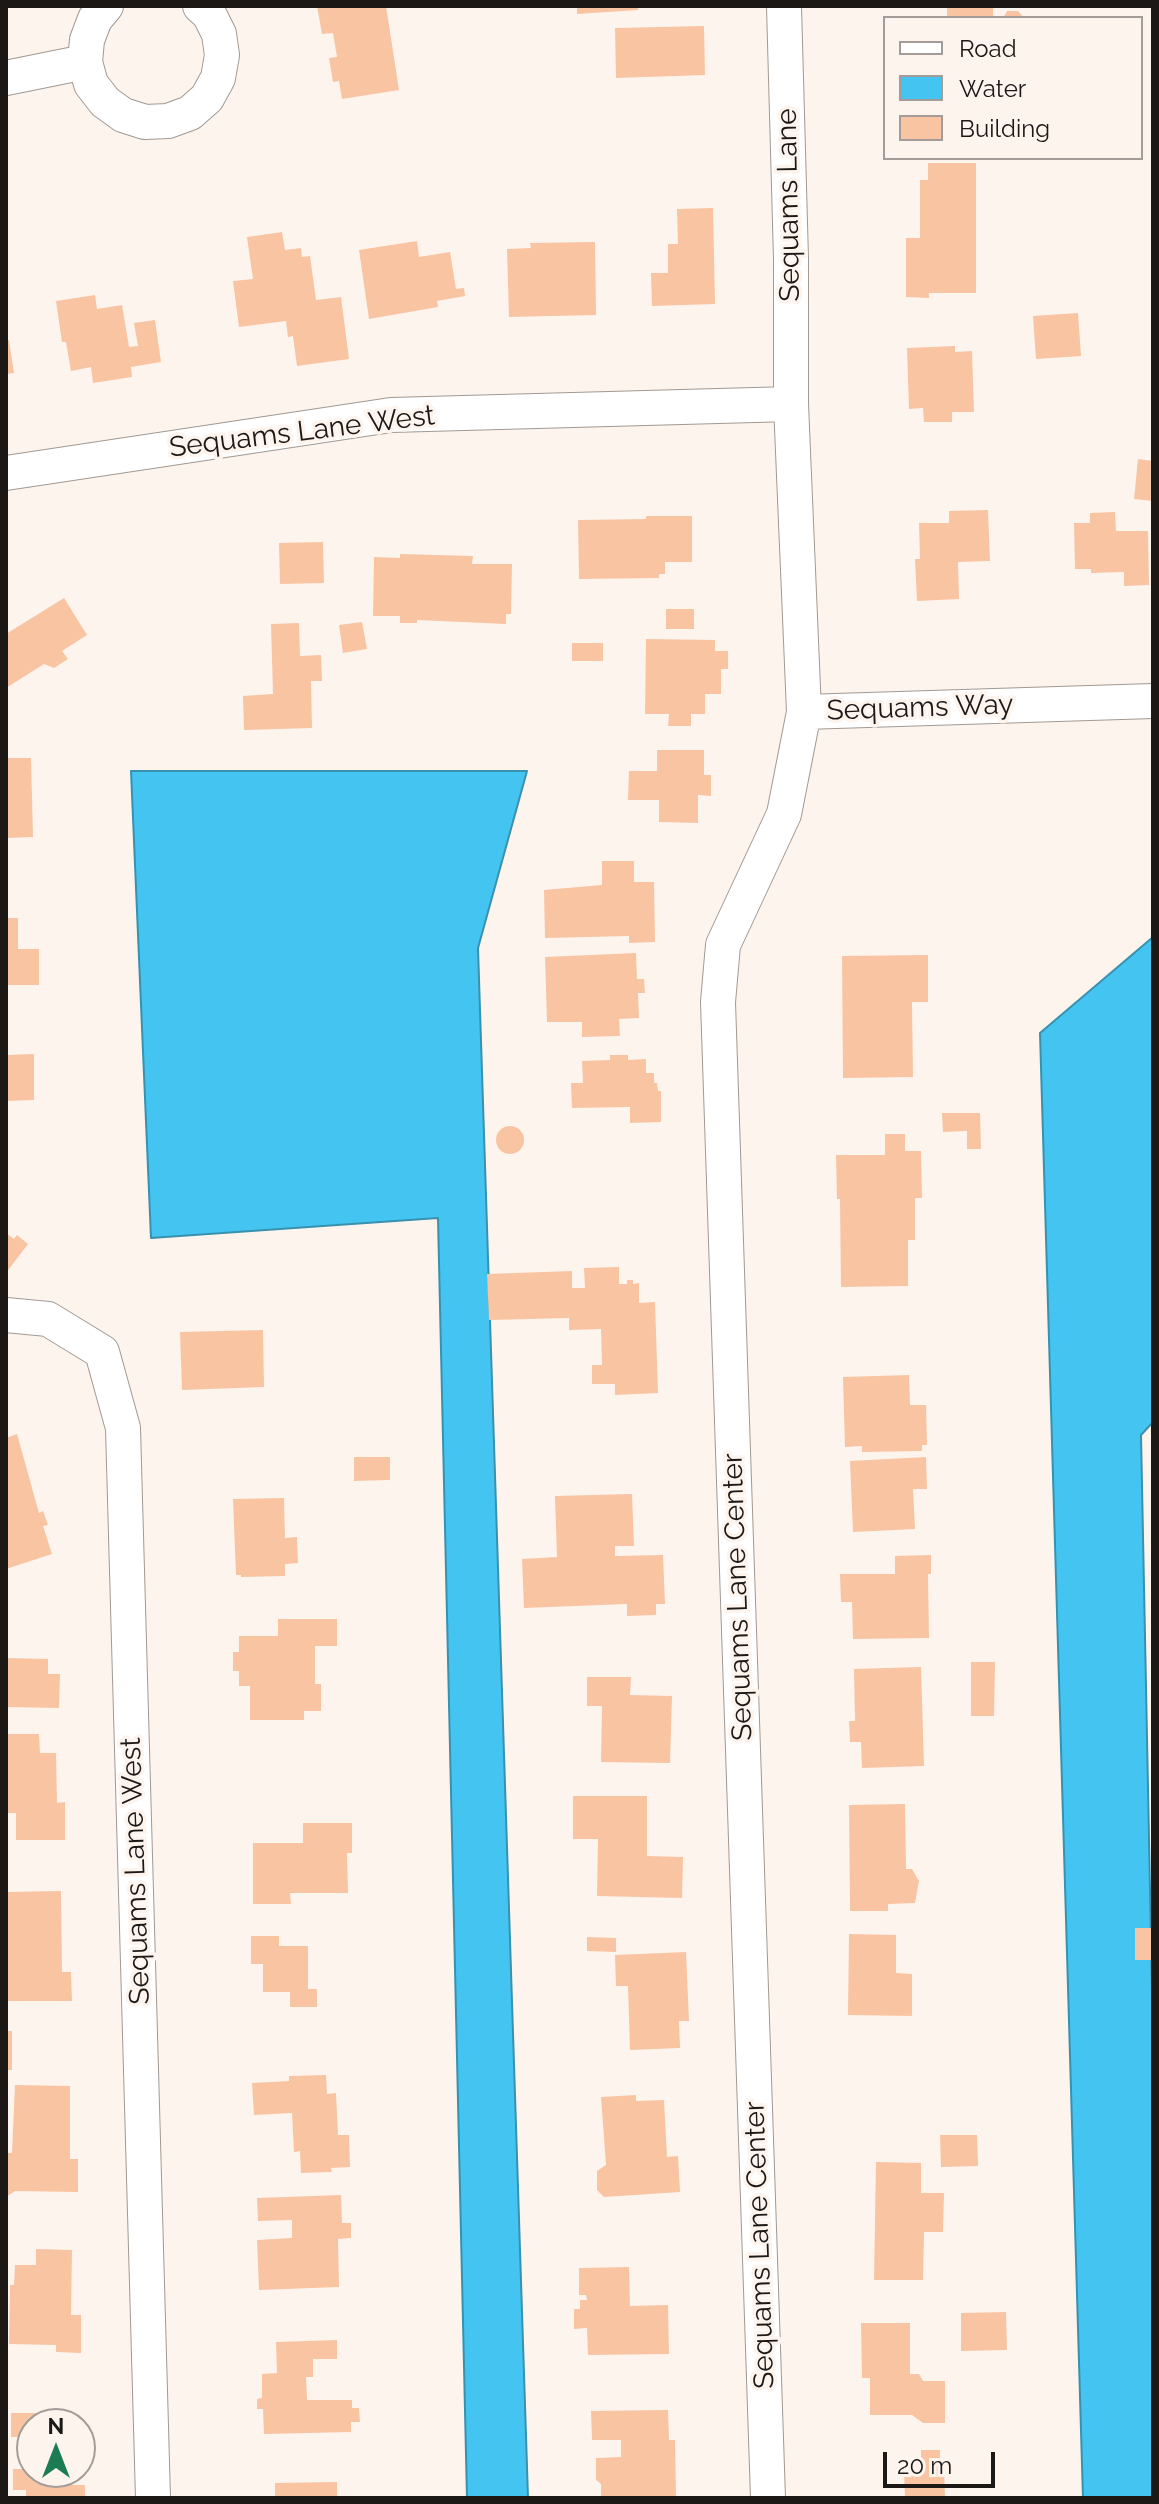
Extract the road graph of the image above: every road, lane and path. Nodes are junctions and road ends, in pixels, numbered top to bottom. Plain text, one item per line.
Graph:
1 (106, 6) edge
2 (200, 6) edge
3 (784, 6) edge
4 (85, 62) junction
5 (6, 78) edge
6 (791, 404) junction
7 (6, 473) edge
8 (1153, 701) edge
9 (804, 712) junction
10 (6, 1315) edge
11 (153, 2498) edge
12 (768, 2498) edge

1 - 4 street
2 - 4 street
3 - 6 street, Sequams Lane
4 - 5 street
6 - 7 street, Sequams Lane West
6 - 9 street, Sequams Way
8 - 9 street, Sequams Way
9 - 12 street, Sequams Lane Center
10 - 11 street, Sequams Lane West

